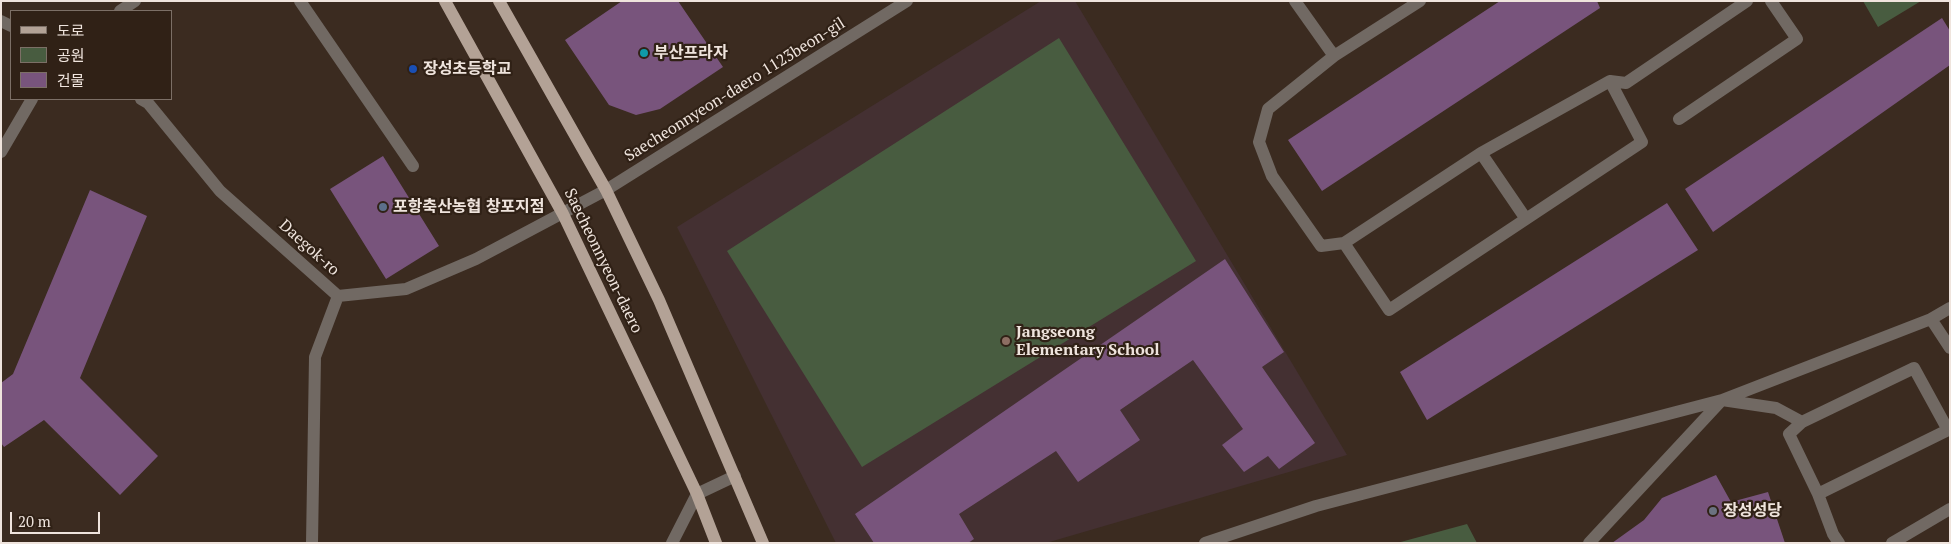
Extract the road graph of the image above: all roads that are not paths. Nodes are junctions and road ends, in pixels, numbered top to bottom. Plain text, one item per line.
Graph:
1 (135, 1) edge
2 (300, 1) edge
3 (445, 1) edge
4 (499, 1) edge
5 (907, 1) edge
6 (1295, 1) edge
7 (1420, 1) edge
8 (1747, 1) edge
9 (1772, 1) edge
10 (122, 10) edge
11 (1334, 56) junction
12 (1610, 81) junction
13 (31, 100) edge
14 (143, 100) edge
15 (1678, 119) dead end
16 (1, 152) edge
17 (1481, 153) junction
18 (413, 166) dead end
19 (606, 190) junction
20 (563, 214) junction
21 (1526, 220) junction
22 (1344, 244) junction
23 (338, 296) junction
24 (1950, 308) edge
25 (1932, 319) junction
26 (1950, 348) edge
27 (1722, 400) junction
28 (1802, 422) junction
29 (1949, 429) edge
30 (735, 476) junction
31 (697, 494) junction
32 (1818, 494) junction
33 (1950, 509) edge
34 (312, 543) edge
35 (672, 543) edge
36 (716, 543) edge
37 (763, 543) edge
38 (1204, 543) edge
39 (1589, 543) edge
40 (1839, 543) edge
41 (1892, 543) edge

1 - 10 street
2 - 18 street
3 - 20 main road, Saecheonnyeon-daero
4 - 19 main road, Saecheonnyeon-daero
5 - 19 street, Saecheonnyeon-daero 1123beon-gil
6 - 11 street
7 - 11 street
8 - 12 street
9 - 15 street
11 - 22 street
12 - 17 street
12 - 21 street
13 - 16 street
14 - 23 street, Daegok-ro
17 - 21 street
17 - 22 street
19 - 20 street, Daegok-ro
19 - 30 main road, Saecheonnyeon-daero
20 - 23 street, Daegok-ro
20 - 31 main road, Saecheonnyeon-daero
21 - 22 street
23 - 34 street
24 - 25 street
25 - 26 street
25 - 27 street
27 - 28 street
27 - 38 street
27 - 39 street
28 - 29 street
28 - 32 street
29 - 32 street
30 - 31 street
30 - 37 main road, Saecheonnyeon-daero
31 - 35 street
31 - 36 main road, Saecheonnyeon-daero
32 - 40 street
33 - 41 street

